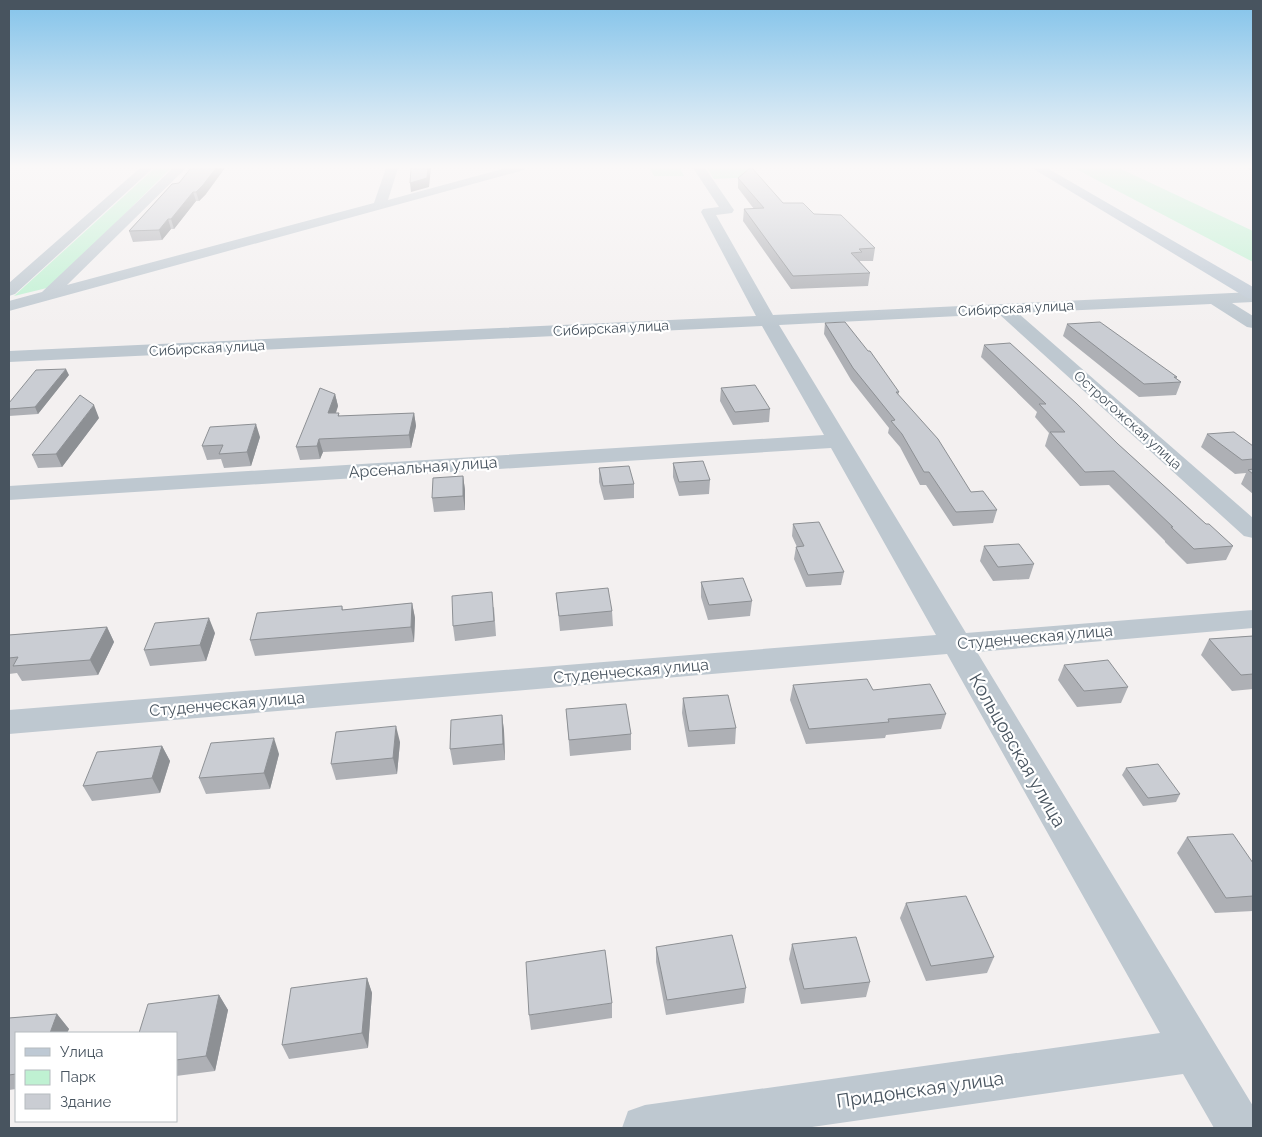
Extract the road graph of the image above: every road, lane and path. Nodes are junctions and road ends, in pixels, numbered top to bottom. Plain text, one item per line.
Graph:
1 (87, 221) edge
2 (125, 221) edge
3 (324, 221) edge
4 (713, 221) edge
5 (1128, 221) edge
6 (9, 291) edge
7 (1253, 295) edge
8 (47, 296) junction
9 (1214, 299) junction
10 (9, 306) edge
11 (1003, 309) junction
12 (767, 320) junction
13 (1253, 323) edge
14 (9, 357) edge
15 (837, 441) junction
16 (9, 493) edge
17 (1253, 531) edge
18 (1253, 619) edge
19 (956, 644) junction
20 (9, 722) edge
21 (1194, 1050) junction
22 (645, 1128) edge
23 (1240, 1128) edge

1 - 6 street
2 - 8 street
3 - 8 street
4 - 12 street, Кольцовская улица
5 - 7 main road
7 - 9 street, Сибирская улица
8 - 10 street
9 - 11 street, Сибирская улица
9 - 13 street
11 - 12 street, Сибирская улица
11 - 17 street, Острогожская улица
12 - 14 street, Сибирская улица
12 - 15 street, Кольцовская улица
15 - 16 street, Арсенальная улица
15 - 19 street, Кольцовская улица
18 - 19 street, Студенческая улица
19 - 20 street, Студенческая улица
19 - 21 street, Кольцовская улица
21 - 22 street, Придонская улица
21 - 23 street, Кольцовская улица

